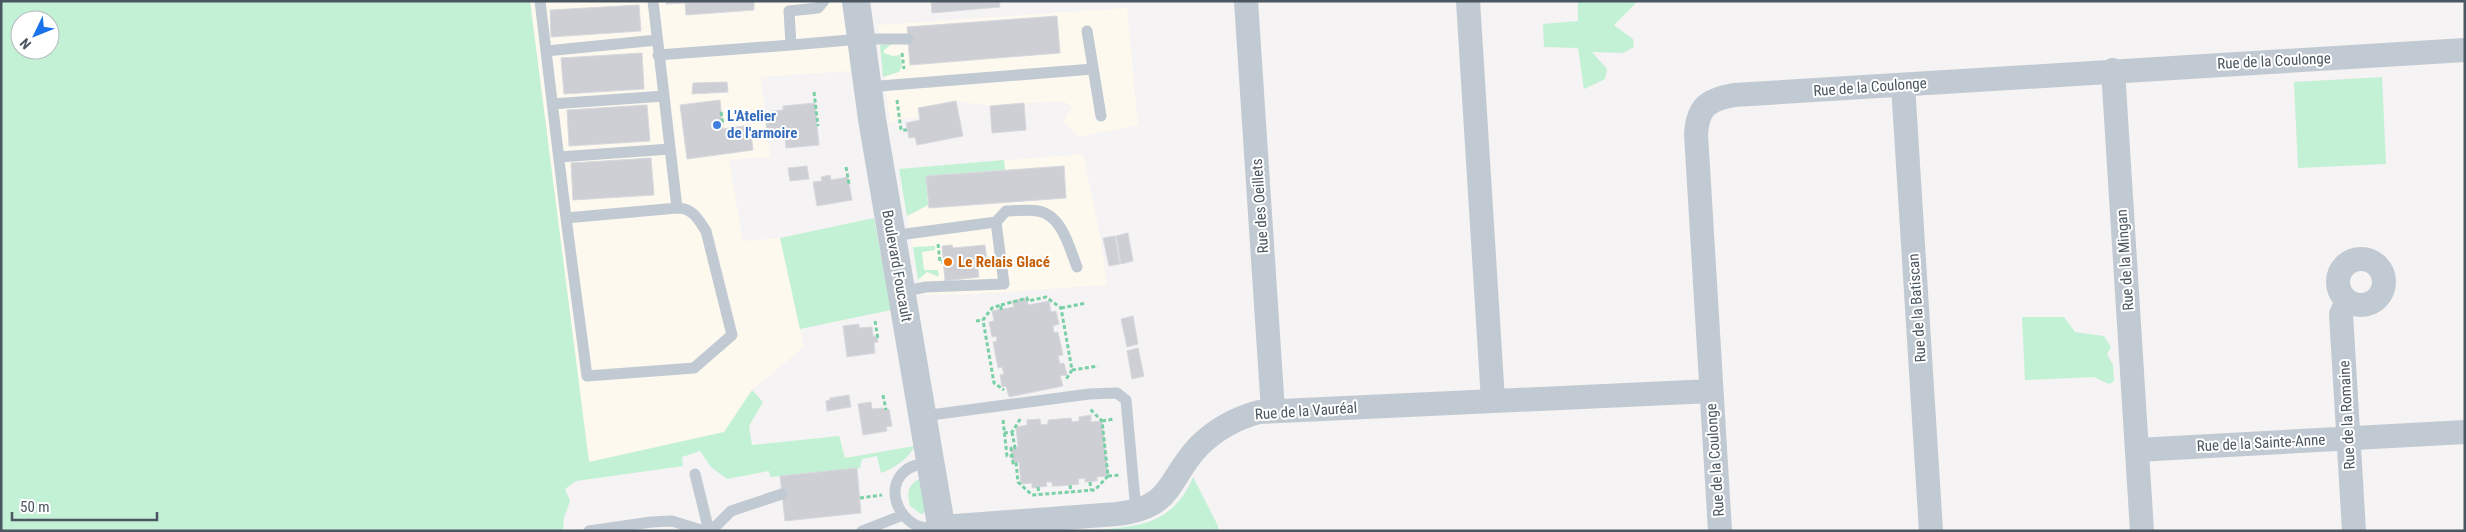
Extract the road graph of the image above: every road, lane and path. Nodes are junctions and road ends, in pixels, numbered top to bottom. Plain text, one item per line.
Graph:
1 (540, 1) edge
2 (653, 1) edge
3 (824, 1) edge
4 (856, 1) edge
5 (1246, 1) edge
6 (1468, 1) edge
7 (1087, 31) dead end
8 (908, 38) dead end
9 (860, 39) junction
10 (657, 40) junction
11 (791, 45) junction
12 (2465, 50) edge
13 (546, 51) junction
14 (658, 56) junction
15 (1093, 69) junction
16 (2113, 70) junction
17 (895, 85) junction
18 (1903, 85) junction
19 (867, 86) junction
20 (814, 92) dead end
21 (664, 96) junction
22 (552, 104) junction
23 (722, 112) dead end
24 (1101, 116) dead end
25 (723, 125) dead end
26 (818, 126) dead end
27 (907, 130) dead end
28 (670, 149) junction
29 (559, 157) junction
30 (846, 167) dead end
31 (849, 184) dead end
32 (677, 208) junction
33 (566, 218) junction
34 (996, 222) junction
35 (891, 236) junction
36 (938, 246) dead end
37 (1077, 267) dead end
38 (941, 269) dead end
39 (901, 292) junction
40 (2347, 301) dead end
41 (1086, 302) dead end
42 (1061, 308) junction
43 (1063, 315) junction
44 (1057, 316) dead end
45 (983, 320) junction
46 (875, 321) dead end
47 (976, 321) dead end
48 (990, 328) dead end
49 (985, 329) junction
50 (1066, 336) junction
51 (1059, 337) dead end
52 (878, 339) dead end
53 (1068, 347) junction
54 (1062, 348) dead end
55 (994, 350) dead end
56 (989, 352) junction
57 (996, 362) dead end
58 (991, 363) junction
59 (1098, 366) dead end
60 (1066, 368) dead end
61 (1072, 369) junction
62 (1001, 381) dead end
63 (994, 383) junction
64 (1063, 386) dead end
65 (1710, 391) junction
66 (1008, 393) dead end
67 (883, 395) dead end
68 (1493, 402) junction
69 (1084, 408) dead end
70 (886, 410) dead end
71 (1273, 411) junction
72 (1023, 415) dead end
73 (923, 416) junction
74 (1012, 432) junction
75 (2465, 432) edge
76 (2348, 438) junction
77 (2137, 450) junction
78 (1012, 456) junction
79 (930, 462) junction
80 (695, 474) dead end
81 (1090, 482) dead end
82 (1070, 485) dead end
83 (1059, 486) dead end
84 (1038, 487) dead end
85 (1090, 490) junction
86 (1071, 492) junction
87 (895, 493) junction
88 (1060, 493) junction
89 (782, 494) dead end
90 (1039, 494) junction
91 (860, 498) dead end
92 (1136, 511) junction
93 (903, 515) junction
94 (942, 529) edge
95 (589, 531) edge
96 (704, 531) edge
97 (710, 531) edge
98 (862, 531) edge
99 (1720, 531) edge
100 (1931, 531) edge
101 (2142, 531) edge
102 (2354, 531) edge

1 - 13 lane
2 - 10 lane
3 - 11 lane
4 - 9 street, Boulevard Foucault
5 - 71 street, Rue des Oeillets
6 - 68 street
7 - 15 lane
8 - 9 lane
9 - 11 lane
9 - 19 street, Boulevard Foucault
10 - 13 lane
10 - 14 lane
11 - 14 lane
12 - 16 street, Rue de la Coulonge
13 - 22 lane
14 - 21 lane
15 - 17 lane
15 - 24 lane
16 - 18 street, Rue de la Coulonge
16 - 77 street, Rue de la Mingan
17 - 19 lane
17 - 27 path
18 - 65 street, Rue de la Coulonge
18 - 100 street, Rue de la Batiscan
19 - 35 street, Boulevard Foucault
20 - 26 path
21 - 22 lane
21 - 28 lane
22 - 29 lane
23 - 25 path
28 - 29 lane
28 - 32 lane
29 - 33 lane
30 - 31 path
32 - 33 lane
32 - 33 lane
34 - 35 lane
34 - 37 lane
34 - 39 lane
35 - 39 street, Boulevard Foucault
36 - 38 path
39 - 73 street, Boulevard Foucault
40 - 76 street, Rue de la Romaine
41 - 42 path
42 - 43 path
42 - 45 path
43 - 44 path
43 - 50 path
45 - 47 path
45 - 49 path
46 - 52 path
48 - 49 path
49 - 56 path
50 - 51 path
50 - 53 path
53 - 54 path
53 - 61 path
55 - 56 path
56 - 58 path
57 - 58 path
58 - 63 path
59 - 61 path
60 - 61 path
61 - 64 path
62 - 63 path
63 - 66 path
65 - 68 street, Rue de la Vauréal
65 - 99 street, Rue de la Coulonge
67 - 70 path
68 - 71 street, Rue de la Vauréal
69 - 85 path
71 - 92 street, Rue de la Vauréal
72 - 74 path
73 - 79 street, Boulevard Foucault
73 - 92 lane
74 - 78 path
74 - 78 path
75 - 76 street, Rue de la Sainte-Anne
76 - 77 street, Rue de la Sainte-Anne
76 - 102 street, Rue de la Romaine
77 - 101 street
78 - 90 path
79 - 87 lane
79 - 94 street, Boulevard Foucault
80 - 97 lane
81 - 85 path
82 - 86 path
83 - 88 path
84 - 90 path
85 - 86 path
86 - 88 path
87 - 91 path
87 - 93 lane
88 - 90 path
89 - 97 lane
92 - 94 street, Rue de la Vauréal
93 - 94 lane
93 - 98 lane
95 - 96 lane

